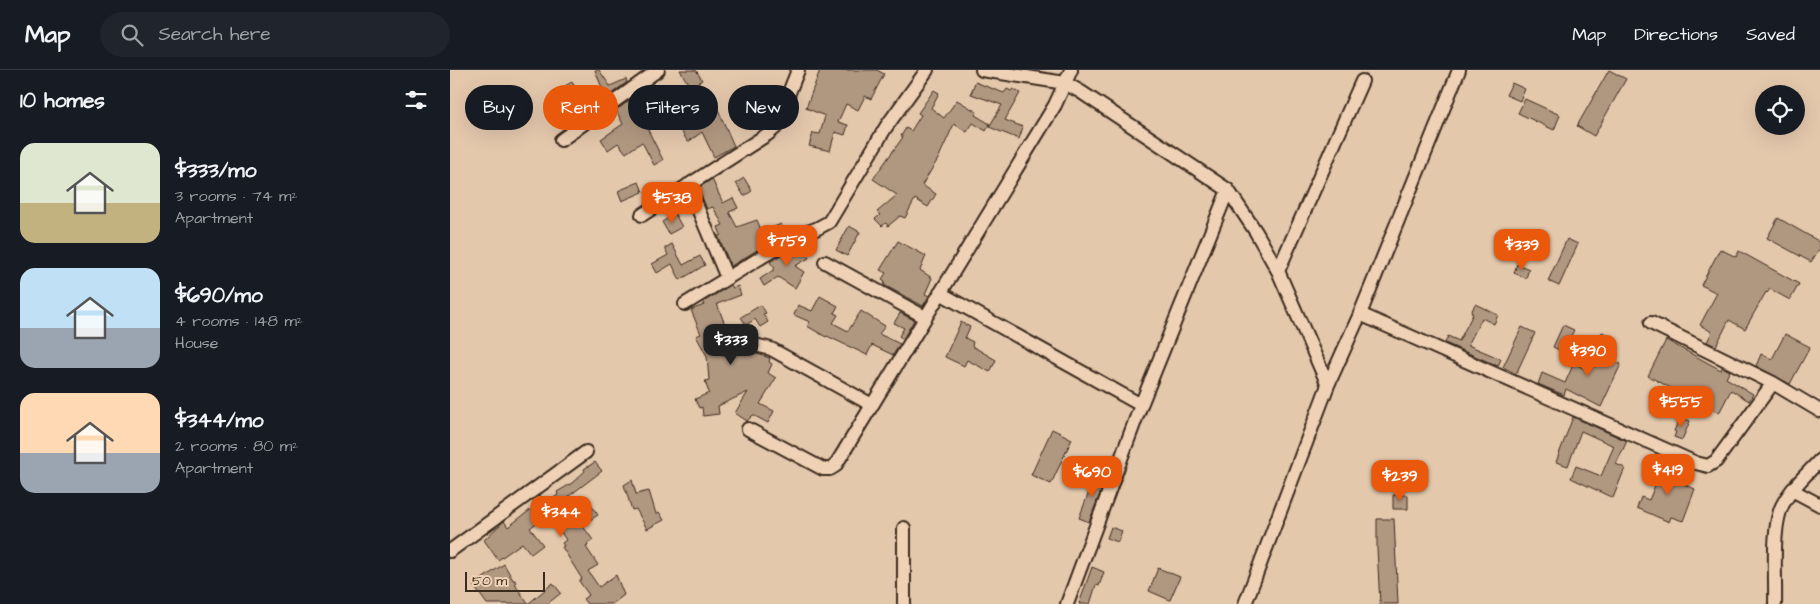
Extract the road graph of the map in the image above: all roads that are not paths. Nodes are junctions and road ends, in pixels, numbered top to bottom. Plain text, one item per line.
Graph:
1 (658, 70) edge
2 (798, 70) edge
3 (927, 70) edge
4 (982, 70) edge
5 (1071, 70) edge
6 (1460, 70) edge
7 (1362, 81) dead end
8 (1065, 83) junction
9 (561, 140) dead end
10 (688, 185) junction
11 (1228, 190) junction
12 (642, 215) dead end
13 (825, 262) dead end
14 (1278, 271) junction
15 (728, 278) junction
16 (940, 292) junction
17 (685, 304) dead end
18 (1360, 314) junction
19 (924, 317) junction
20 (1651, 323) dead end
21 (724, 348) dead end
22 (1773, 383) junction
23 (1328, 385) junction
24 (872, 405) junction
25 (1142, 405) junction
26 (1820, 411) edge
27 (748, 429) dead end
28 (586, 452) dead end
29 (1820, 460) edge
30 (1792, 490) junction
31 (1820, 505) edge
32 (904, 528) dead end
33 (450, 551) edge
34 (904, 604) edge
35 (1067, 604) edge
36 (1245, 604) edge
37 (1775, 604) edge

1 - 9 street
2 - 10 street
3 - 15 street
4 - 8 street
5 - 8 street
6 - 18 street
7 - 14 street
8 - 11 street
8 - 16 street
10 - 12 street
10 - 15 street
11 - 14 street
11 - 25 street
13 - 19 street
14 - 23 street
15 - 17 street
16 - 19 street
16 - 25 street
18 - 22 street
18 - 23 street
19 - 24 street
20 - 22 street
21 - 24 street
22 - 26 street
23 - 36 street
24 - 27 street
25 - 35 street
28 - 33 street
29 - 30 street
30 - 31 street
30 - 37 street
32 - 34 street

